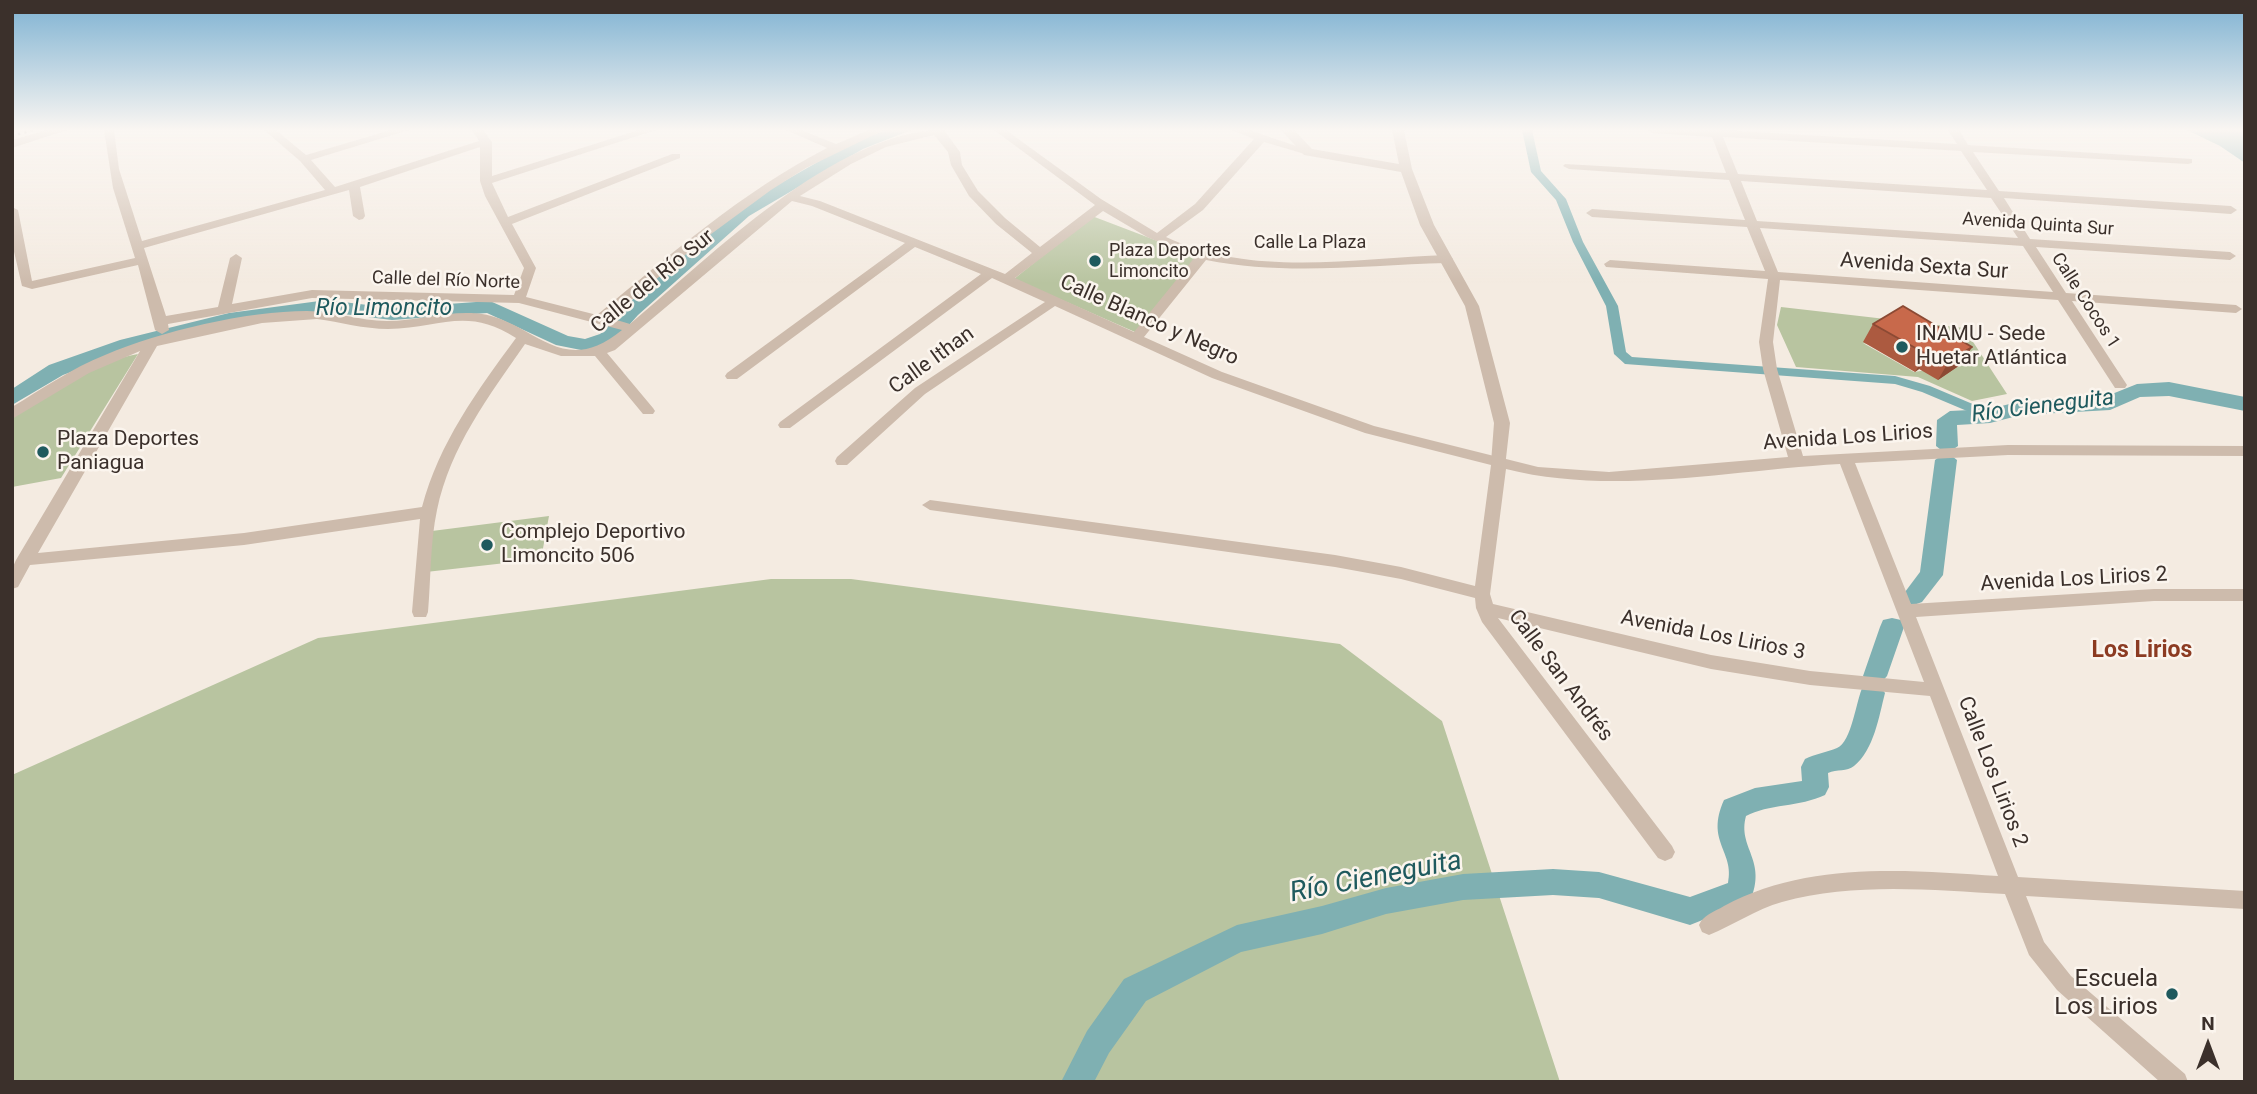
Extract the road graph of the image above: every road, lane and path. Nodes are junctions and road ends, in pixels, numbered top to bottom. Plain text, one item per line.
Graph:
1 (116, 181) edge
2 (323, 181) edge
3 (366, 181) edge
4 (486, 181) edge
5 (612, 181) edge
6 (779, 181) edge
7 (818, 181) edge
8 (967, 181) edge
9 (1071, 181) edge
10 (1222, 181) edge
11 (1411, 181) edge
12 (1735, 181) edge
13 (1793, 181) edge
14 (1987, 181) edge
15 (354, 185) junction
16 (332, 191) junction
17 (1996, 195) junction
18 (790, 197) junction
19 (1104, 204) junction
20 (12, 210) edge
21 (2231, 210) dead end
22 (1091, 213) junction
23 (1592, 213) dead end
24 (359, 216) dead end
25 (507, 222) junction
26 (1751, 223) junction
27 (1158, 238) junction
28 (915, 241) junction
29 (2025, 241) junction
30 (138, 246) junction
31 (1038, 252) junction
32 (1203, 256) junction
33 (2230, 256) dead end
34 (236, 258) dead end
35 (1447, 259) junction
36 (143, 260) junction
37 (1610, 264) dead end
38 (989, 274) junction
39 (1772, 276) junction
40 (1006, 279) junction
41 (2061, 296) junction
42 (519, 299) junction
43 (1053, 302) junction
44 (224, 309) junction
45 (2236, 309) dead end
46 (601, 319) junction
47 (631, 328) junction
48 (159, 335) junction
49 (524, 336) junction
50 (1135, 339) junction
51 (599, 352) junction
52 (732, 376) dead end
53 (2120, 385) dead end
54 (648, 411) dead end
55 (12, 414) edge
56 (785, 425) dead end
57 (2245, 451) edge
58 (1846, 459) junction
59 (842, 461) dead end
60 (1797, 461) junction
61 (1499, 463) junction
62 (930, 505) dead end
63 (428, 512) junction
64 (24, 560) junction
65 (12, 583) edge
66 (2245, 595) edge
67 (1483, 601) junction
68 (1905, 611) junction
69 (420, 612) dead end
70 (1937, 690) junction
71 (1665, 852) dead end
72 (2011, 886) junction
73 (2245, 900) edge
74 (1709, 925) dead end
75 (2178, 1082) edge

1 - 30 street
2 - 16 street
3 - 15 street
4 - 25 street
5 - 25 street
6 - 46 street
7 - 18 street, Calle del Río Sur
8 - 31 street
9 - 19 street, Calle La Plaza
10 - 27 street
11 - 35 street
12 - 26 street
13 - 17 street
14 - 17 street, Calle Cocos 1
15 - 16 street
15 - 24 street
16 - 30 street
17 - 21 street
17 - 29 street, Calle Cocos 1
18 - 28 street, Calle Blanco y Negro
18 - 47 street, Calle del Río Sur
19 - 22 street
19 - 27 street, Calle La Plaza
20 - 36 street
22 - 27 street
22 - 31 street
23 - 26 street, Avenida Quinta Sur
25 - 42 street
26 - 29 street, Avenida Quinta Sur
26 - 39 street
27 - 32 street, Calle La Plaza
28 - 38 street, Calle Blanco y Negro
28 - 52 street
29 - 33 street, Avenida Quinta Sur
29 - 41 street, Calle Cocos 1
30 - 36 street
31 - 40 street
32 - 35 street, Calle La Plaza
32 - 50 street
34 - 44 street
35 - 61 street
36 - 48 street
37 - 39 street, Avenida Sexta Sur
38 - 40 street, Calle Blanco y Negro
38 - 56 street
39 - 41 street, Avenida Sexta Sur
39 - 60 street
40 - 43 street, Calle Blanco y Negro
41 - 45 street, Avenida Sexta Sur
41 - 53 street, Calle Cocos 1
42 - 44 street, Calle del Río Norte
42 - 46 street, Calle del Río Norte
43 - 50 street, Calle Blanco y Negro
43 - 59 street, Calle Ithan
44 - 48 street, Calle del Río Norte
46 - 47 street, Calle del Río Norte
47 - 51 street, Calle del Río Sur
48 - 49 street, Calle del Río Sur
48 - 55 street, Calle del Río Sur
48 - 64 street
49 - 51 street, Calle del Río Sur
49 - 63 street
50 - 61 street, Calle Blanco y Negro
51 - 54 street
57 - 58 street, Avenida Los Lirios
58 - 60 street, Avenida Los Lirios
58 - 68 street, Calle Los Lirios 2
60 - 61 street, Avenida Los Lirios
61 - 67 street
62 - 67 street, Avenida Los Lirios 3
63 - 64 street
63 - 69 street
64 - 65 street
66 - 68 street, Avenida Los Lirios 2
67 - 70 street, Avenida Los Lirios 3
67 - 71 street, Calle San Andrés
68 - 70 street, Calle Los Lirios 2
70 - 72 street, Calle Los Lirios 2
72 - 73 street
72 - 74 street
72 - 75 street, Calle Los Lirios 2

